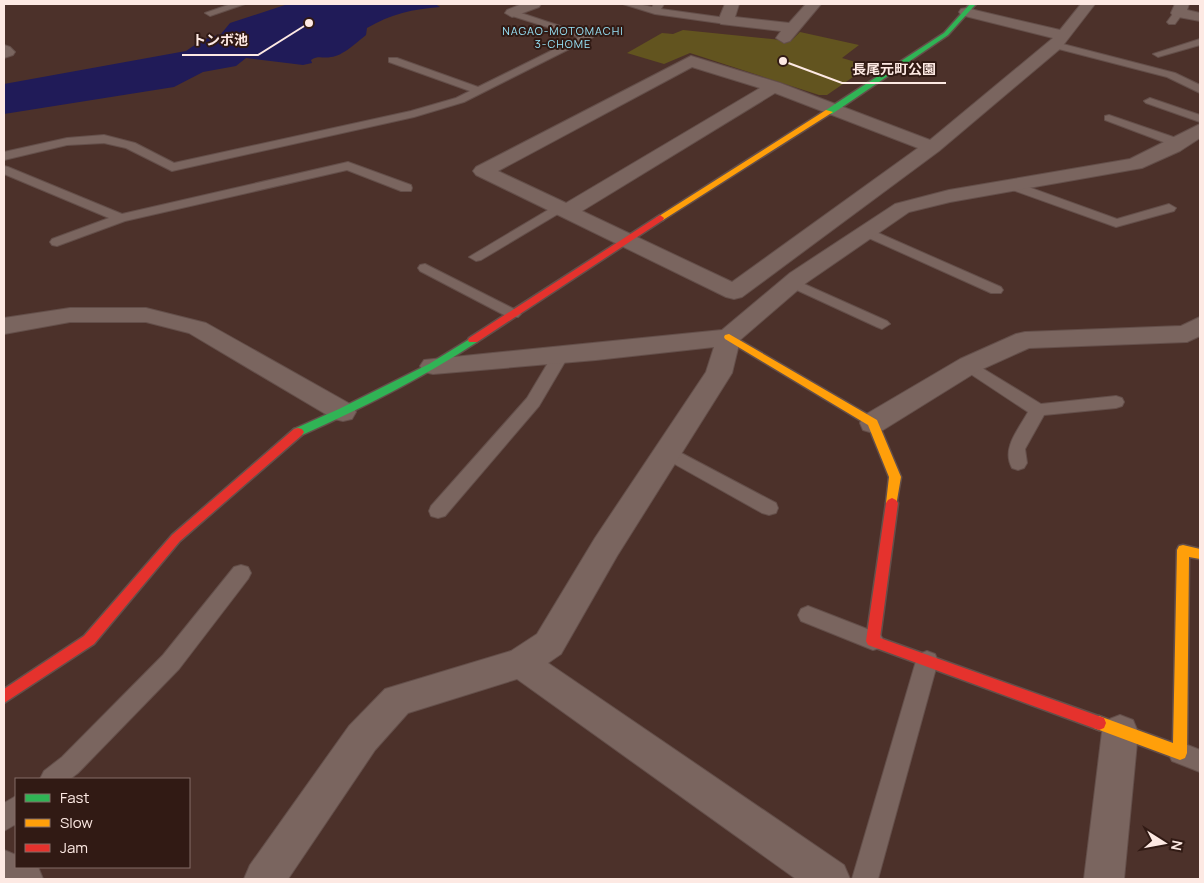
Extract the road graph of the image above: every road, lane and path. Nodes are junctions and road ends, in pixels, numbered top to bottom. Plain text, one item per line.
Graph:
1 (240, 4) edge
2 (534, 4) edge
3 (628, 4) edge
4 (732, 4) edge
5 (814, 4) edge
6 (1088, 4) edge
7 (657, 7) edge
8 (969, 8) edge
9 (210, 13) dead end
10 (512, 13) joint
11 (1177, 13) edge
12 (1200, 18) edge
13 (726, 21) junction
14 (1060, 40) junction
15 (1200, 42) edge
16 (1158, 54) dead end
17 (393, 60) dead end
18 (774, 87) junction
19 (1200, 90) edge
20 (480, 91) junction
21 (1150, 101) dead end
22 (834, 109) junction
23 (1109, 118) dead end
24 (1200, 119) edge
25 (1200, 130) edge
26 (1178, 143) junction
27 (932, 147) junction
28 (4, 156) edge
29 (4, 170) edge
30 (1012, 185) junction
31 (406, 188) dead end
32 (1169, 208) dead end
33 (562, 210) junction
34 (120, 218) junction
35 (867, 232) junction
36 (624, 240) junction
37 (57, 242) dead end
38 (476, 257) dead end
39 (425, 268) dead end
40 (793, 283) junction
41 (996, 290) dead end
42 (513, 314) junction
43 (882, 324) dead end
44 (4, 326) edge
45 (1199, 328) edge
46 (729, 337) junction
47 (561, 355) junction
48 (969, 365) junction
49 (433, 366) junction
50 (1116, 402) dead end
51 (1038, 410) junction
52 (343, 412) junction
53 (873, 423) junction
54 (668, 452) junction
55 (1018, 463) dead end
56 (769, 508) dead end
57 (438, 511) dead end
58 (1200, 554) edge
59 (241, 573) dead end
60 (808, 615) dead end
61 (873, 641) junction
62 (927, 661) junction
63 (521, 662) junction
64 (4, 697) edge
65 (1120, 732) junction
66 (1190, 757) edge
67 (53, 778) edge
68 (15, 809) edge
69 (4, 819) edge
70 (4, 870) edge
71 (23, 879) edge
72 (264, 879) edge
73 (830, 879) edge
74 (865, 879) edge
75 (1104, 879) edge

1 - 9 lane
2 - 10 street
3 - 7 lane
4 - 13 street
5 - 13 street
6 - 14 street
7 - 13 lane
8 - 14 street
8 - 22 street
10 - 20 lane
11 - 12 street
14 - 19 lane
14 - 27 street
15 - 16 lane
17 - 20 lane
18 - 22 street
18 - 33 street
18 - 33 street
20 - 28 lane
21 - 24 lane
22 - 27 street
22 - 36 street
23 - 26 lane
25 - 26 street
26 - 30 street
27 - 36 street
29 - 34 lane
30 - 32 lane
30 - 35 street
31 - 34 lane
33 - 36 street
33 - 38 lane
34 - 37 lane
35 - 40 street
35 - 41 lane
36 - 42 street
39 - 42 lane
40 - 43 lane
40 - 46 street
42 - 49 street
44 - 52 street
45 - 48 street
46 - 47 street
46 - 53 street
46 - 54 street
47 - 49 street
47 - 57 lane
48 - 51 lane
48 - 53 street
49 - 52 street
50 - 51 lane
51 - 55 lane
52 - 64 street
53 - 61 street
54 - 56 lane
54 - 63 street
58 - 66 street
59 - 67 lane
60 - 61 lane
61 - 62 street
62 - 65 street
62 - 74 lane
63 - 72 street
63 - 73 street
65 - 66 street
65 - 75 street
68 - 69 lane
70 - 71 street

